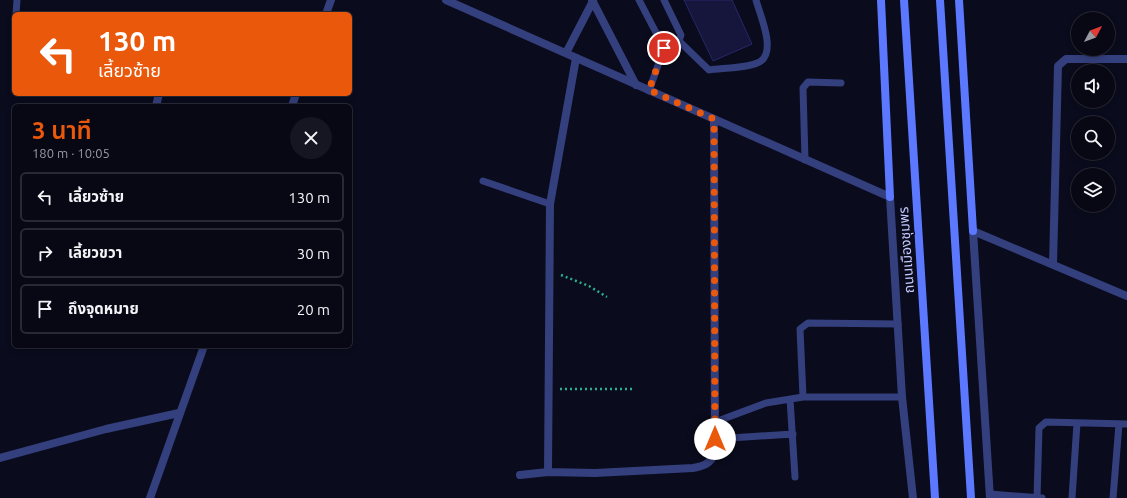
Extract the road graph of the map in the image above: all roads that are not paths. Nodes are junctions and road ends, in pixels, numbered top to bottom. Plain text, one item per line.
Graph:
1 (17, 0) edge
2 (331, 0) edge
3 (446, 0) edge
4 (640, 0) edge
5 (664, 0) edge
6 (756, 0) edge
7 (881, 0) edge
8 (904, 0) edge
9 (940, 0) edge
10 (959, 0) edge
11 (593, 1) edge
12 (16, 12) edge
13 (327, 12) edge
14 (679, 41) junction
15 (664, 48) junction
16 (566, 53) junction
17 (576, 58) junction
18 (1127, 59) edge
19 (842, 83) dead end
20 (636, 85) junction
21 (649, 90) junction
22 (714, 119) junction
23 (805, 160) junction
24 (483, 181) dead end
25 (890, 197) junction
26 (550, 204) junction
27 (973, 231) junction
28 (1053, 264) junction
29 (1127, 296) edge
30 (898, 324) junction
31 (203, 348) edge
32 (803, 397) junction
33 (902, 397) junction
34 (790, 399) junction
35 (179, 413) junction
36 (715, 422) junction
37 (1077, 423) junction
38 (1119, 424) junction
39 (1127, 424) edge
40 (792, 434) junction
41 (715, 439) junction
42 (0, 458) edge
43 (548, 472) junction
44 (520, 475) dead end
45 (795, 477) dead end
46 (990, 496) edge
47 (150, 498) edge
48 (913, 498) edge
49 (935, 498) edge
50 (971, 498) edge
51 (1037, 498) edge
52 (1042, 498) edge
53 (1072, 498) edge
54 (1113, 498) edge

1 - 12 lane
2 - 13 street
3 - 16 street
4 - 15 lane
5 - 14 lane
6 - 14 lane
7 - 25 main road
8 - 49 main road, ถนนเมืองชุมพร
9 - 50 main road
10 - 27 main road
11 - 16 street
11 - 20 street
14 - 15 lane
15 - 21 lane
16 - 17 street
17 - 20 street
17 - 26 street
18 - 28 street
19 - 23 lane
20 - 21 street
21 - 22 street
22 - 23 street
22 - 36 street
23 - 25 street
24 - 26 lane
25 - 30 street
26 - 43 street
27 - 28 street
27 - 46 street
28 - 29 street
30 - 32 lane
30 - 33 street
31 - 35 street
32 - 33 lane
32 - 34 lane
33 - 48 street
34 - 36 lane
34 - 40 lane
35 - 42 street
35 - 47 street
36 - 41 street
37 - 38 lane
37 - 51 lane
37 - 53 lane
38 - 39 lane
38 - 54 lane
40 - 41 lane
40 - 45 lane
41 - 43 street
43 - 44 street
46 - 51 lane
51 - 52 lane

